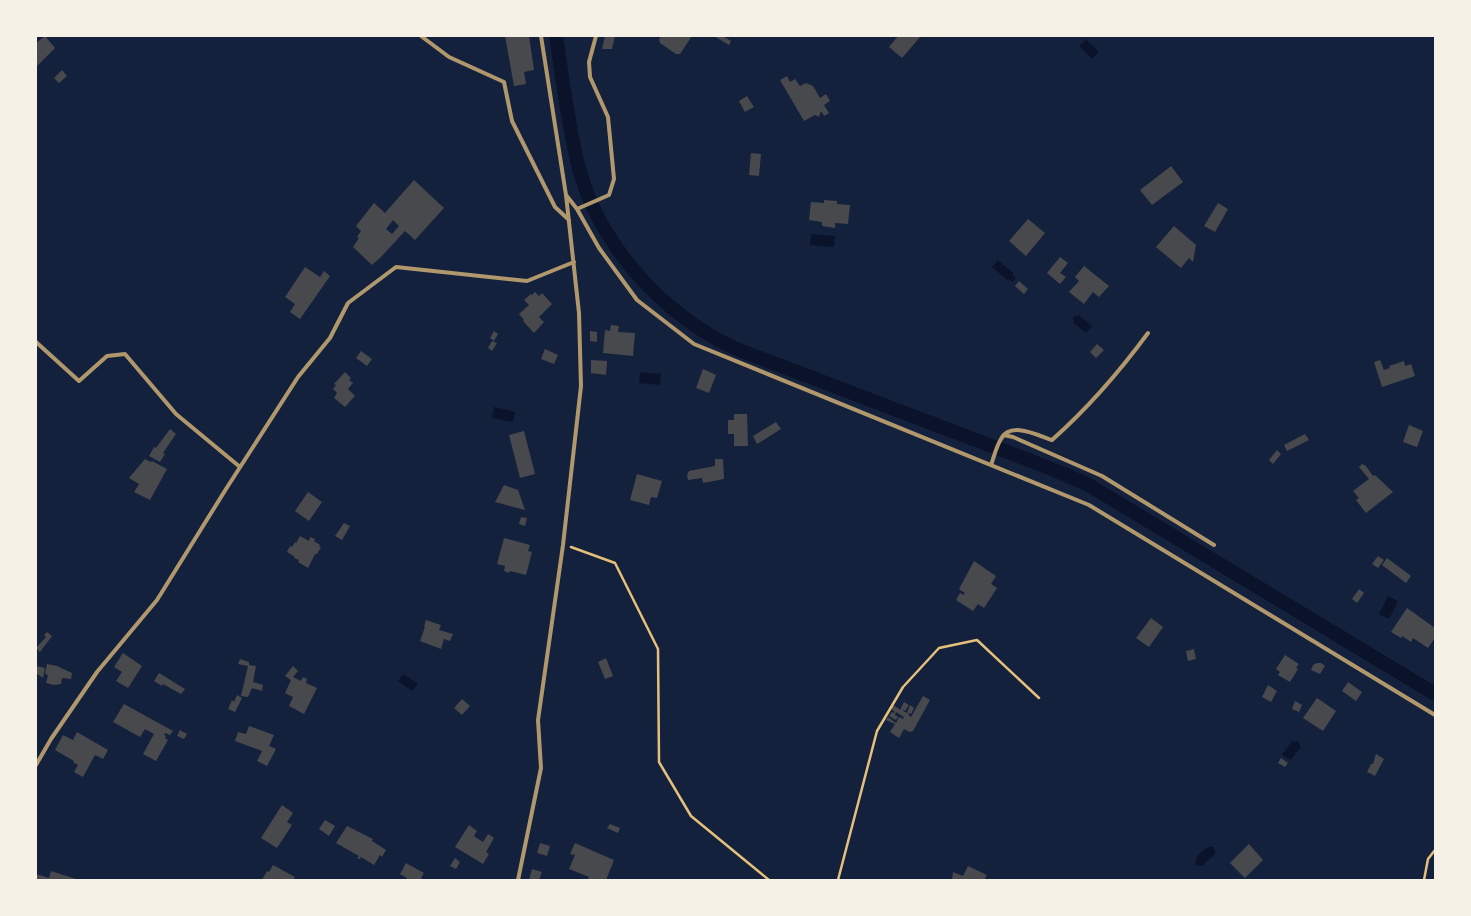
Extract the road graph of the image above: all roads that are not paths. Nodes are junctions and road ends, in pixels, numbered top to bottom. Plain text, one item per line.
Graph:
1 (421, 36) edge
2 (541, 36) edge
3 (596, 36) edge
4 (566, 195) junction
5 (577, 209) junction
6 (569, 220) junction
7 (574, 262) junction
8 (1148, 333) dead end
9 (36, 342) edge
10 (1002, 436) junction
11 (991, 466) junction
12 (240, 467) junction
13 (1214, 545) dead end
14 (1435, 715) edge
15 (36, 764) edge
16 (518, 880) edge

1 - 6 street
2 - 4 street
3 - 5 street
4 - 5 street
4 - 6 street
5 - 11 street
6 - 7 street
7 - 12 street
7 - 16 street
8 - 10 street
9 - 12 street
10 - 11 street
10 - 13 street
11 - 14 street
12 - 15 street

